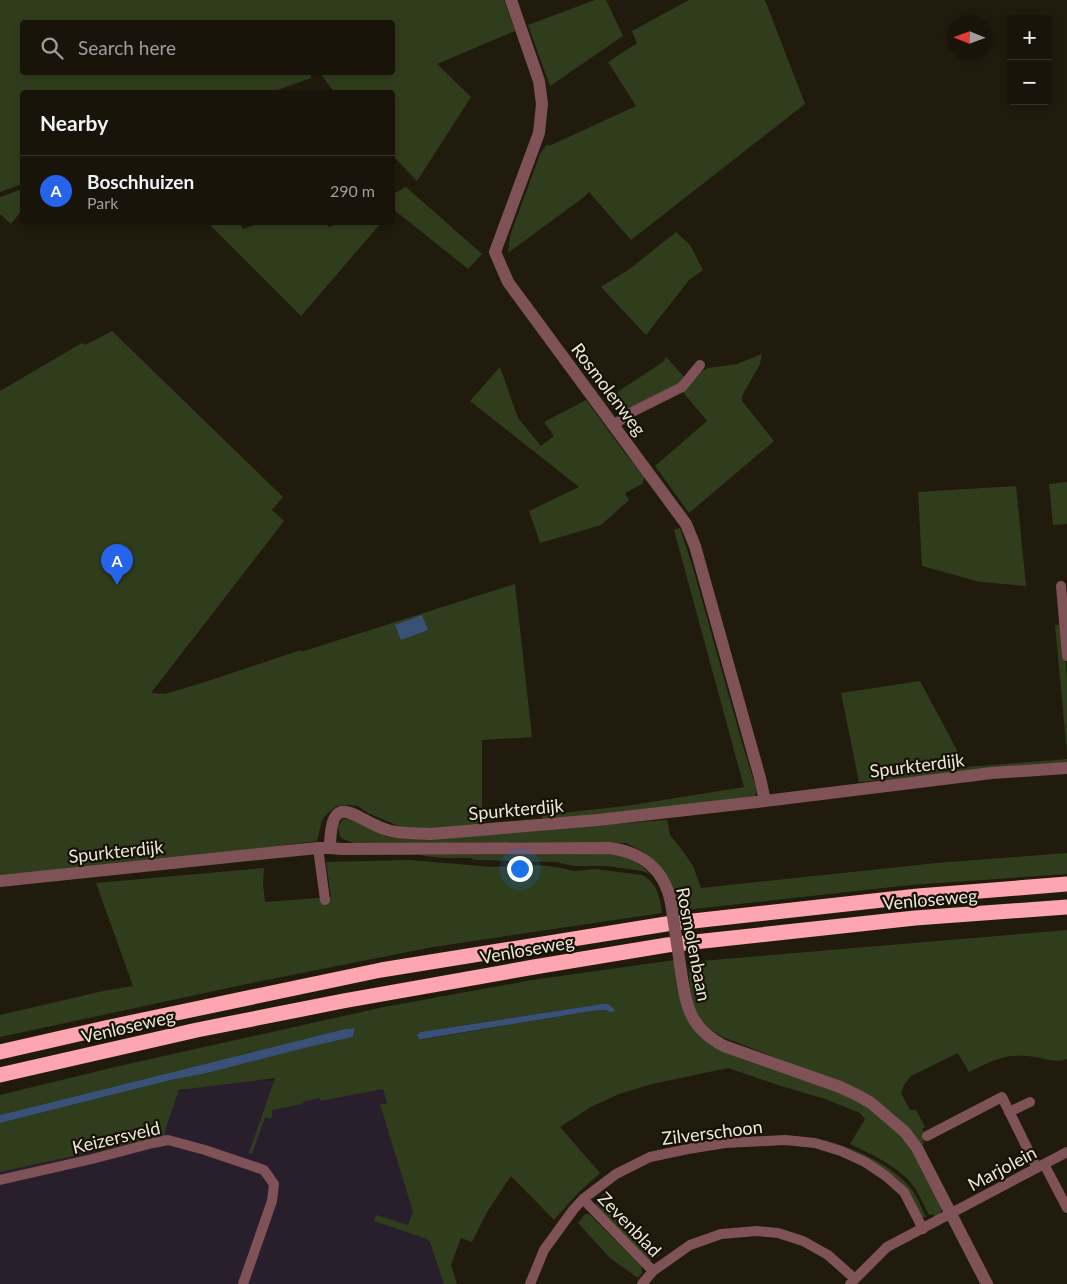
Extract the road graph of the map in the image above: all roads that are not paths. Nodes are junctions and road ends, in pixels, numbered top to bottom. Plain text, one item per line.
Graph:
1 (511, 0) edge
2 (700, 366) dead end
3 (614, 425) junction
4 (1061, 586) dead end
5 (1067, 656) edge
6 (1067, 768) edge
7 (765, 801) junction
8 (324, 848) junction
9 (0, 881) edge
10 (1067, 884) edge
11 (325, 900) dead end
12 (1067, 907) edge
13 (0, 1052) edge
14 (0, 1075) edge
15 (1030, 1102) dead end
16 (1010, 1112) junction
17 (927, 1136) dead end
18 (1067, 1152) edge
19 (1041, 1166) junction
20 (0, 1180) edge
21 (583, 1200) junction
22 (1067, 1208) edge
23 (952, 1214) junction
24 (923, 1229) junction
25 (653, 1271) junction
26 (852, 1281) edge
27 (243, 1284) edge
28 (530, 1284) edge
29 (642, 1284) edge
30 (988, 1284) edge

1 - 3 street, Rosmolenweg
2 - 3 street
3 - 7 street, Rosmolenweg
4 - 5 street
6 - 7 street, Spurkterdijk
7 - 8 street, Spurkterdijk
8 - 9 street, Spurkterdijk
8 - 11 street
8 - 23 street, Rosmolenbaan, bridge
10 - 13 highway, Venloseweg
12 - 14 highway, Venloseweg
15 - 16 street
16 - 17 street
16 - 19 street
18 - 19 street, Marjolein
19 - 22 street
19 - 23 street, Marjolein
20 - 27 street, Keizersveld
21 - 24 street, Zilverschoon
21 - 25 street, Zevenblad
21 - 28 street, Zilverschoon
23 - 24 street, Marjolein
23 - 30 street, Rosmolenbaan
24 - 26 street, Marjolein
25 - 26 street, Zevenblad
25 - 29 street, Zevenblad

